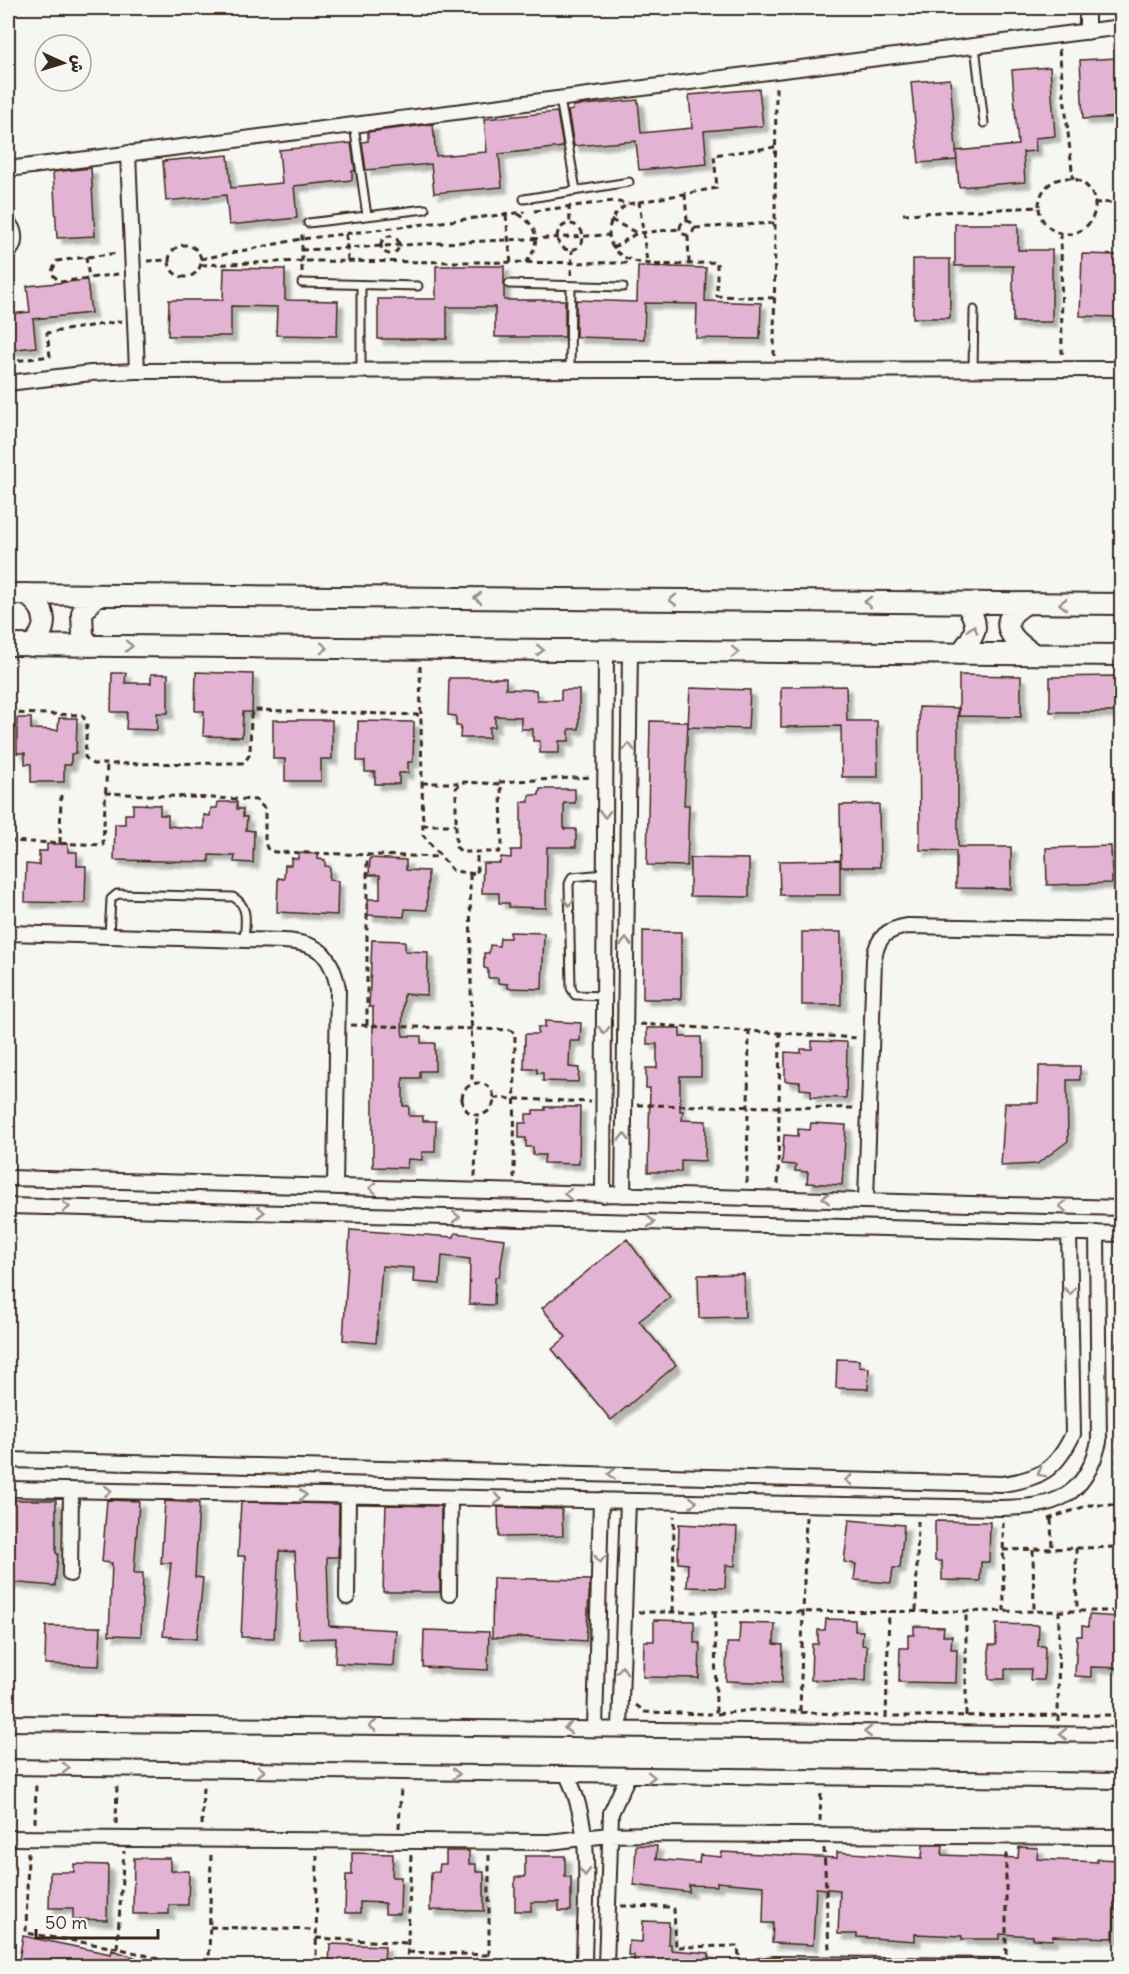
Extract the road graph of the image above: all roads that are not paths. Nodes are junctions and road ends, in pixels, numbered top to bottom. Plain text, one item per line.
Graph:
1 (1087, 8) edge
2 (1122, 27) edge
3 (1087, 32) junction
4 (975, 46) junction
5 (560, 99) junction
6 (984, 123) dead end
7 (354, 124) junction
8 (128, 153) junction
9 (8, 169) edge
10 (629, 182) dead end
11 (576, 190) junction
12 (524, 199) dead end
13 (425, 209) dead end
14 (367, 216) junction
15 (8, 219) edge
16 (308, 223) road end
17 (8, 257) edge
18 (302, 283) road end
19 (509, 284) dead end
20 (361, 285) junction
21 (418, 286) dead end
22 (571, 286) junction
23 (624, 287) dead end
24 (974, 310) dead end
25 (1122, 369) edge
26 (570, 370) junction
27 (973, 370) junction
28 (137, 371) junction
29 (361, 371) junction
30 (8, 383) edge
31 (16, 594) edge
32 (96, 595) junction
33 (965, 603) junction
34 (1027, 603) junction
35 (1122, 604) edge
36 (8, 645) edge
37 (31, 645) junction
38 (90, 646) junction
39 (606, 651) junction
40 (630, 651) junction
41 (958, 654) junction
42 (1034, 654) junction
43 (1122, 655) edge
44 (605, 874) junction
45 (1122, 930) edge
46 (8, 933) edge
47 (109, 936) junction
48 (244, 940) junction
49 (604, 996) junction
50 (8, 1178) edge
51 (335, 1187) junction
52 (603, 1195) junction
53 (624, 1195) junction
54 (866, 1199) junction
55 (8, 1206) edge
56 (1122, 1208) edge
57 (1069, 1232) junction
58 (1097, 1233) junction
59 (1122, 1234) edge
60 (8, 1460) edge
61 (407, 1470) junction
62 (819, 1479) junction
63 (8, 1489) edge
64 (71, 1490) junction
65 (348, 1496) junction
66 (407, 1497) junction
67 (450, 1498) junction
68 (601, 1500) junction
69 (628, 1501) junction
70 (813, 1504) junction
71 (70, 1574) dead end
72 (449, 1594) dead end
73 (347, 1597) dead end
74 (8, 1723) edge
75 (595, 1728) junction
76 (620, 1728) junction
77 (1122, 1735) edge
78 (8, 1767) edge
79 (567, 1775) junction
80 (628, 1776) junction
81 (1122, 1781) edge
82 (609, 1835) junction
83 (1122, 1837) edge
84 (8, 1838) edge
85 (585, 1838) junction
86 (1004, 1961) edge
87 (584, 1964) edge
88 (606, 1966) edge
89 (759, 1966) edge

1 - 3 street
2 - 3 street
3 - 4 street
4 - 5 street
4 - 6 lane
5 - 7 street
5 - 11 lane
7 - 8 street
7 - 14 lane
8 - 9 street
8 - 28 street
10 - 11 lane
11 - 12 lane
13 - 14 lane
14 - 16 lane
15 - 17 lane
18 - 20 lane
19 - 22 lane
20 - 21 lane
20 - 29 lane
22 - 23 lane
22 - 26 lane
24 - 27 lane
25 - 27 street
26 - 27 street
26 - 29 street
28 - 29 street
28 - 30 street
31 - 32 street
31 - 37 street
33 -> 32 street
32 - 38 street
33 - 34 street
41 -> 33 street
35 -> 34 street
34 - 42 street
36 - 37 street
37 - 38 street
38 -> 39 street
39 - 40 street
39 -> 44 street
40 -> 41 street
53 -> 40 street
41 - 42 street
42 - 43 street
44 - 49 street
44 -> 49 lane
45 - 54 street
46 - 47 street
47 - 48 street
47 - 48 lane
48 - 51 street
49 -> 52 street
50 - 51 street
52 -> 51 street
52 - 53 street
54 -> 53 street
56 -> 54 street
55 -> 57 street
57 - 58 street
57 -> 62 street
58 - 59 street
58 - 70 street
60 - 61 street
62 -> 61 street
61 - 66 street
62 - 70 street
63 - 64 street
64 -> 65 street
64 - 71 street
65 - 66 street
65 - 73 street
66 - 67 street
67 -> 68 street
67 - 72 street
68 - 69 street
68 -> 75 street
69 -> 70 street
76 -> 69 street
75 -> 74 street
75 - 76 street
77 -> 76 street
78 -> 79 street
79 - 80 street
79 - 85 street
80 -> 81 street
80 - 82 street
82 - 83 street
82 - 85 street
82 - 88 street
84 - 85 street
85 -> 87 street
86 - 89 street

